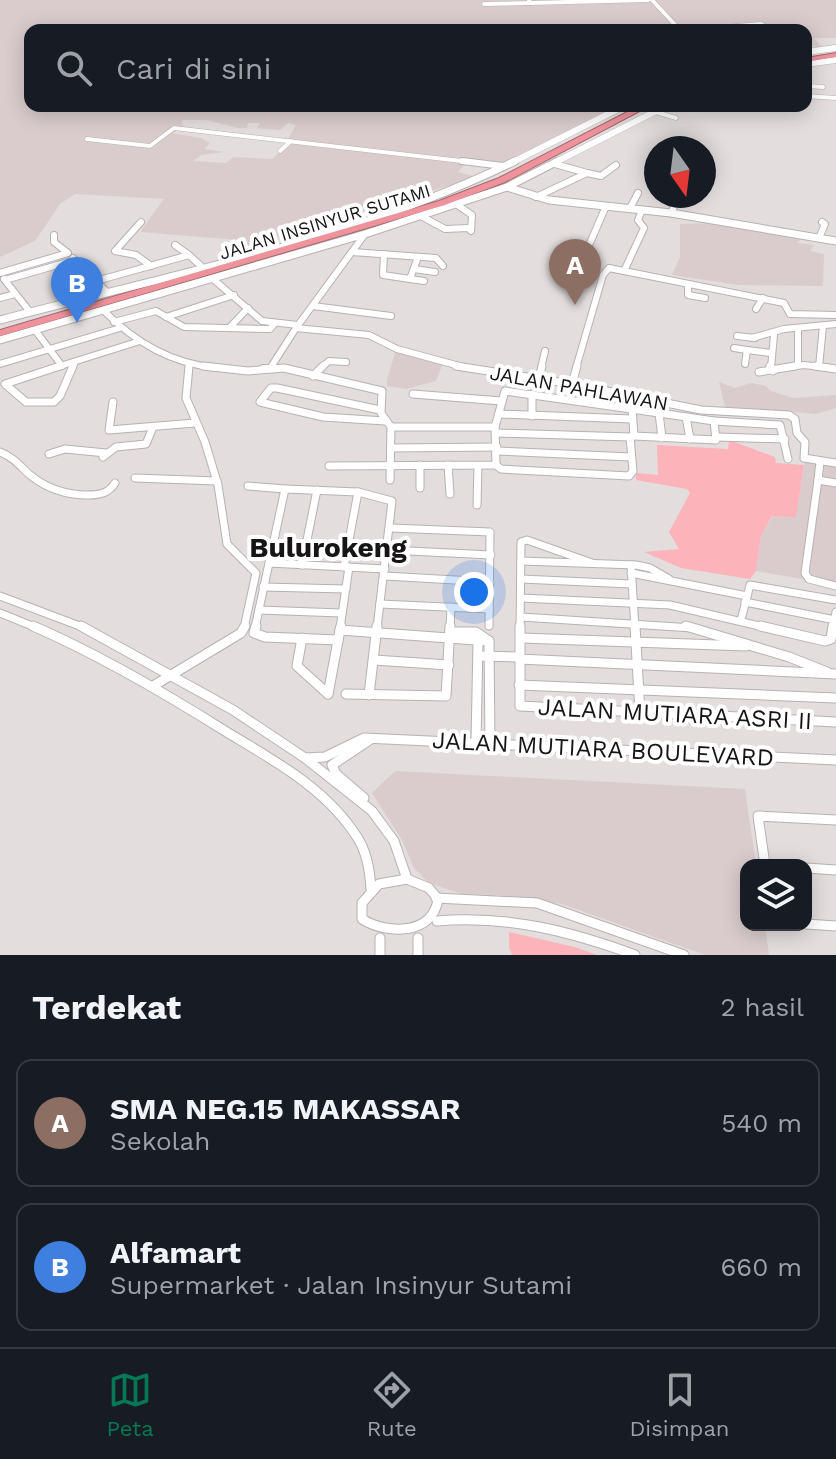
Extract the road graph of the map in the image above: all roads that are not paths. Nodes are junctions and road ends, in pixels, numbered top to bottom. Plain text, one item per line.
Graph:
1 (650, 0) edge
2 (530, 2) edge
3 (484, 4) dead end
4 (674, 24) edge
5 (836, 54) edge
6 (812, 57) edge
7 (812, 86) edge
8 (823, 87) dead end
9 (812, 96) edge
10 (836, 98) edge
11 (612, 112) edge
12 (622, 112) edge
13 (634, 112) edge
14 (652, 112) edge
15 (652, 112) edge
16 (664, 112) edge
17 (676, 118) dead end
18 (87, 139) dead end
19 (291, 141) junction
20 (280, 151) dead end
21 (555, 164) junction
22 (616, 165) dead end
23 (505, 167) junction
24 (587, 173) junction
25 (504, 183) junction
26 (638, 193) dead end
27 (536, 197) junction
28 (456, 204) junction
29 (606, 206) junction
30 (630, 208) junction
31 (673, 208) edge
32 (642, 210) junction
33 (671, 213) junction
34 (421, 216) junction
35 (141, 222) dead end
36 (822, 222) dead end
37 (365, 234) junction
38 (54, 235) dead end
39 (819, 238) junction
40 (836, 241) edge
41 (590, 243) dead end
42 (175, 245) dead end
43 (352, 252) junction
44 (68, 253) junction
45 (384, 254) junction
46 (189, 255) junction
47 (418, 257) junction
48 (75, 260) junction
49 (151, 266) junction
50 (201, 266) junction
51 (443, 266) dead end
52 (414, 269) junction
53 (625, 269) junction
54 (435, 272) dead end
55 (2, 276) edge
56 (213, 279) junction
57 (410, 279) junction
58 (96, 281) junction
59 (424, 281) dead end
60 (688, 284) junction
61 (107, 292) junction
62 (15, 294) junction
63 (234, 295) junction
64 (0, 298) edge
65 (705, 298) dead end
66 (763, 298) junction
67 (313, 306) junction
68 (248, 308) junction
69 (756, 309) dead end
70 (104, 311) junction
71 (30, 312) junction
72 (836, 315) edge
73 (391, 316) dead end
74 (166, 317) junction
75 (0, 320) edge
76 (275, 323) junction
77 (836, 324) edge
78 (117, 325) junction
79 (231, 326) junction
80 (823, 326) junction
81 (297, 327) junction
82 (798, 328) junction
83 (35, 330) junction
84 (0, 331) edge
85 (737, 336) dead end
86 (773, 338) junction
87 (0, 340) edge
88 (140, 341) junction
89 (734, 348) dead end
90 (48, 349) junction
91 (545, 351) dead end
92 (747, 351) junction
93 (771, 353) junction
94 (75, 362) junction
95 (346, 362) dead end
96 (0, 364) edge
97 (745, 364) dead end
98 (798, 365) junction
99 (62, 366) junction
100 (189, 366) junction
101 (271, 367) junction
102 (819, 367) junction
103 (836, 369) edge
104 (773, 371) junction
105 (759, 372) dead end
106 (313, 376) junction
107 (539, 379) junction
108 (2, 382) edge
109 (572, 384) junction
110 (413, 394) dead end
111 (532, 394) junction
112 (563, 398) junction
113 (501, 401) junction
114 (113, 402) dead end
115 (595, 402) junction
116 (632, 408) junction
117 (380, 410) junction
118 (659, 413) junction
119 (499, 414) junction
120 (532, 416) junction
121 (563, 417) junction
122 (686, 417) junction
123 (596, 418) junction
124 (632, 419) junction
125 (714, 421) junction
126 (195, 423) junction
127 (388, 424) junction
128 (153, 427) junction
129 (495, 430) junction
130 (632, 437) junction
131 (717, 437) junction
132 (662, 438) junction
133 (690, 439) junction
134 (785, 439) junction
135 (391, 448) junction
136 (497, 449) junction
137 (0, 452) edge
138 (49, 454) dead end
139 (631, 457) junction
140 (788, 459) dead end
141 (820, 462) junction
142 (836, 463) edge
143 (420, 465) junction
144 (448, 465) junction
145 (496, 465) junction
146 (329, 466) dead end
147 (390, 466) junction
148 (478, 466) junction
149 (135, 478) dead end
150 (390, 480) dead end
151 (818, 480) junction
152 (217, 481) junction
153 (115, 483) dead end
154 (836, 483) edge
155 (248, 486) dead end
156 (420, 488) dead end
157 (285, 489) junction
158 (317, 490) junction
159 (358, 492) junction
160 (450, 494) dead end
161 (477, 505) dead end
162 (391, 528) junction
163 (388, 550) junction
164 (491, 555) junction
165 (269, 560) junction
166 (521, 561) junction
167 (592, 563) junction
168 (302, 565) junction
169 (346, 567) junction
170 (631, 569) junction
171 (385, 573) junction
172 (521, 579) junction
173 (490, 582) junction
174 (631, 584) junction
175 (836, 586) edge
176 (263, 587) junction
177 (346, 589) junction
178 (747, 595) junction
179 (0, 596) edge
180 (521, 598) junction
181 (836, 600) edge
182 (633, 603) junction
183 (380, 604) junction
184 (451, 607) junction
185 (489, 609) junction
186 (259, 610) junction
187 (0, 613) edge
188 (341, 613) junction
189 (835, 616) edge
190 (521, 617) junction
191 (741, 620) junction
192 (634, 622) junction
193 (489, 626) dead end
194 (377, 632) junction
195 (339, 635) junction
196 (450, 635) junction
197 (302, 638) junction
198 (521, 638) junction
199 (478, 641) junction
200 (489, 641) junction
201 (635, 642) junction
202 (757, 647) junction
203 (478, 656) junction
204 (489, 656) junction
205 (519, 658) junction
206 (374, 660) junction
207 (449, 665) junction
208 (636, 665) junction
209 (832, 673) edge
210 (170, 674) junction
211 (478, 685) junction
212 (490, 685) junction
213 (519, 685) junction
214 (153, 686) junction
215 (638, 689) junction
216 (346, 694) dead end
217 (369, 695) junction
218 (836, 698) edge
219 (477, 709) junction
220 (490, 709) junction
221 (640, 712) junction
222 (836, 722) edge
223 (371, 739) junction
224 (476, 742) junction
225 (490, 743) junction
226 (305, 758) junction
227 (836, 760) edge
228 (367, 805) junction
229 (836, 820) edge
230 (764, 859) edge
231 (812, 868) edge
232 (836, 870) edge
233 (407, 879) junction
234 (371, 889) junction
235 (436, 898) junction
236 (437, 921) junction
237 (812, 924) edge
238 (836, 926) edge
239 (418, 938) junction
240 (406, 942) dead end
241 (380, 955) edge
242 (418, 955) edge
243 (635, 955) edge
244 (684, 955) edge

1 - 2 street
1 - 4 street
2 - 3 street
5 - 6 highway
7 - 8 street
9 - 10 street
11 - 23 street
12 - 84 highway, JALAN INSINYUR SUTAMI
13 - 25 highway, JALAN INSINYUR SUTAMI
14 - 25 highway
15 - 21 street
16 - 17 street
18 - 19 street
19 - 20 street
19 - 23 street
21 - 24 street
21 - 25 street
22 - 24 street
23 - 50 street
24 - 27 street
25 - 27 street
25 - 28 street
25 - 84 highway, JALAN INSINYUR SUTAMI
26 - 30 street
27 - 29 street
28 - 34 street
28 - 34 street
29 - 30 street
29 - 41 street
30 - 32 street
31 - 33 street
32 - 33 street
32 - 53 street
33 - 39 street
34 - 37 street
35 - 49 street
36 - 39 street
37 - 43 street
37 - 56 street
38 - 44 street
39 - 40 street
42 - 46 street
43 - 45 street
43 - 67 street
44 - 48 street
44 - 55 street
45 - 47 street
45 - 57 street
46 - 49 street
46 - 50 street
47 - 51 street
47 - 52 street
48 - 55 street
48 - 58 street
49 - 58 street
50 - 61 street
52 - 54 street
52 - 57 street
53 - 60 street
53 - 109 street
55 - 62 street
56 - 63 street, JALAN PAHLAWAN
56 - 70 street
57 - 59 street
58 - 61 street
60 - 65 street
60 - 66 street
61 - 71 street
62 - 64 street
62 - 71 street
63 - 68 street, JALAN PAHLAWAN
63 - 74 street
66 - 69 street
66 - 72 street
67 - 73 street
67 - 81 street
68 - 76 street, JALAN PAHLAWAN
68 - 79 street
70 - 78 street
70 - 83 street
71 - 75 street
74 - 78 street
74 - 79 street
76 - 79 street
76 - 81 street, JALAN PAHLAWAN
77 - 80 street
78 - 88 street
78 - 90 street
80 - 82 street
80 - 102 street
81 - 101 street
81 - 107 street, JALAN PAHLAWAN
82 - 86 street
82 - 98 street
83 - 87 street
83 - 90 street
85 - 86 street
86 - 93 street
88 - 94 street
88 - 100 street
89 - 92 street
90 - 96 street
90 - 99 street
91 - 107 street
92 - 93 street
92 - 97 street
93 - 104 street
94 - 99 street
94 - 108 street
95 - 106 street
98 - 102 street
98 - 104 street
99 - 108 street
100 - 101 street
100 - 126 street
101 - 106 street
102 - 103 street
104 - 105 street
106 - 117 street
107 - 109 street, JALAN PAHLAWAN
109 - 141 street, JALAN PAHLAWAN
110 - 113 street
111 - 112 street
111 - 113 street
111 - 120 street
112 - 115 street
112 - 121 street
113 - 119 street
114 - 128 street
115 - 116 street
115 - 123 street
116 - 118 street
116 - 124 street
117 - 127 street
117 - 127 street
118 - 122 street
118 - 132 street
119 - 120 street
119 - 129 street
120 - 121 street
121 - 123 street
122 - 125 street
122 - 133 street
123 - 124 street
124 - 130 street
125 - 131 street
125 - 134 street
126 - 128 street
126 - 152 street
127 - 129 street
127 - 135 street
128 - 138 street
129 - 130 street
129 - 136 street
130 - 132 street
130 - 139 street
131 - 133 street
131 - 134 street
132 - 133 street
134 - 140 street
135 - 136 street
135 - 147 street
136 - 139 street
136 - 145 street
137 - 153 street
139 - 145 street
141 - 142 street
141 - 151 street
143 - 144 street
143 - 147 street
143 - 156 street
144 - 148 street
144 - 160 street
145 - 148 street
146 - 147 street
147 - 150 street
148 - 161 street
149 - 152 street
151 - 154 street
151 - 175 street
152 - 210 street
155 - 157 street
157 - 158 street
157 - 165 street
158 - 159 street
158 - 168 street
159 - 162 street
159 - 169 street
162 - 163 street
162 - 164 street
163 - 164 street
163 - 171 street
164 - 173 street
165 - 168 street
165 - 176 street
166 - 167 street
166 - 167 street
166 - 172 street
167 - 170 street
168 - 169 street
169 - 171 street
169 - 177 street
170 - 174 street
170 - 178 street
171 - 173 street
171 - 183 street
172 - 174 street
172 - 180 street
173 - 185 street
174 - 182 street
176 - 177 street
176 - 186 street
177 - 188 street
178 - 181 street
178 - 189 street
178 - 191 street
179 - 210 street
180 - 182 street
180 - 190 street
182 - 191 street
182 - 192 street
183 - 184 street
183 - 194 street
184 - 185 street
184 - 196 street
185 - 193 street
186 - 188 street
186 - 197 street
187 - 214 street
188 - 195 street
189 - 191 street
190 - 192 street
190 - 198 street
192 - 201 street
192 - 202 street
194 - 195 street
194 - 196 street
194 - 206 street
195 - 197 street
195 - 197 street
196 - 199 street
196 - 200 street
196 - 207 street
198 - 201 street
198 - 205 street
199 - 200 street
199 - 203 street
200 - 204 street
201 - 202 street
201 - 208 street
202 - 209 street
203 - 204 street
203 - 211 street
204 - 205 street
204 - 212 street
205 - 208 street
205 - 213 street
206 - 207 street
206 - 217 street
207 - 217 street
208 - 209 street
208 - 215 street
210 - 214 street
210 - 226 street
211 - 212 street
211 - 219 street
212 - 220 street
213 - 215 street
213 - 221 street, JALAN MUTIARA ASRI II
214 - 234 street
215 - 218 street
215 - 221 street
216 - 217 street
219 - 220 street
219 - 224 street
220 - 225 street
221 - 222 street, JALAN MUTIARA ASRI II
223 - 224 street, JALAN MUTIARA BOULEVARD
223 - 226 street, JALAN MUTIARA BOULEVARD
223 - 228 street
224 - 225 street, JALAN MUTIARA BOULEVARD
225 - 227 street, JALAN MUTIARA BOULEVARD
226 - 228 street
228 - 233 street
229 - 230 street
231 - 232 street
233 - 234 street
233 - 235 street
234 - 241 street
235 - 236 street
235 - 244 street
236 - 239 street
236 - 243 street
237 - 238 street
239 - 240 street
239 - 242 street

